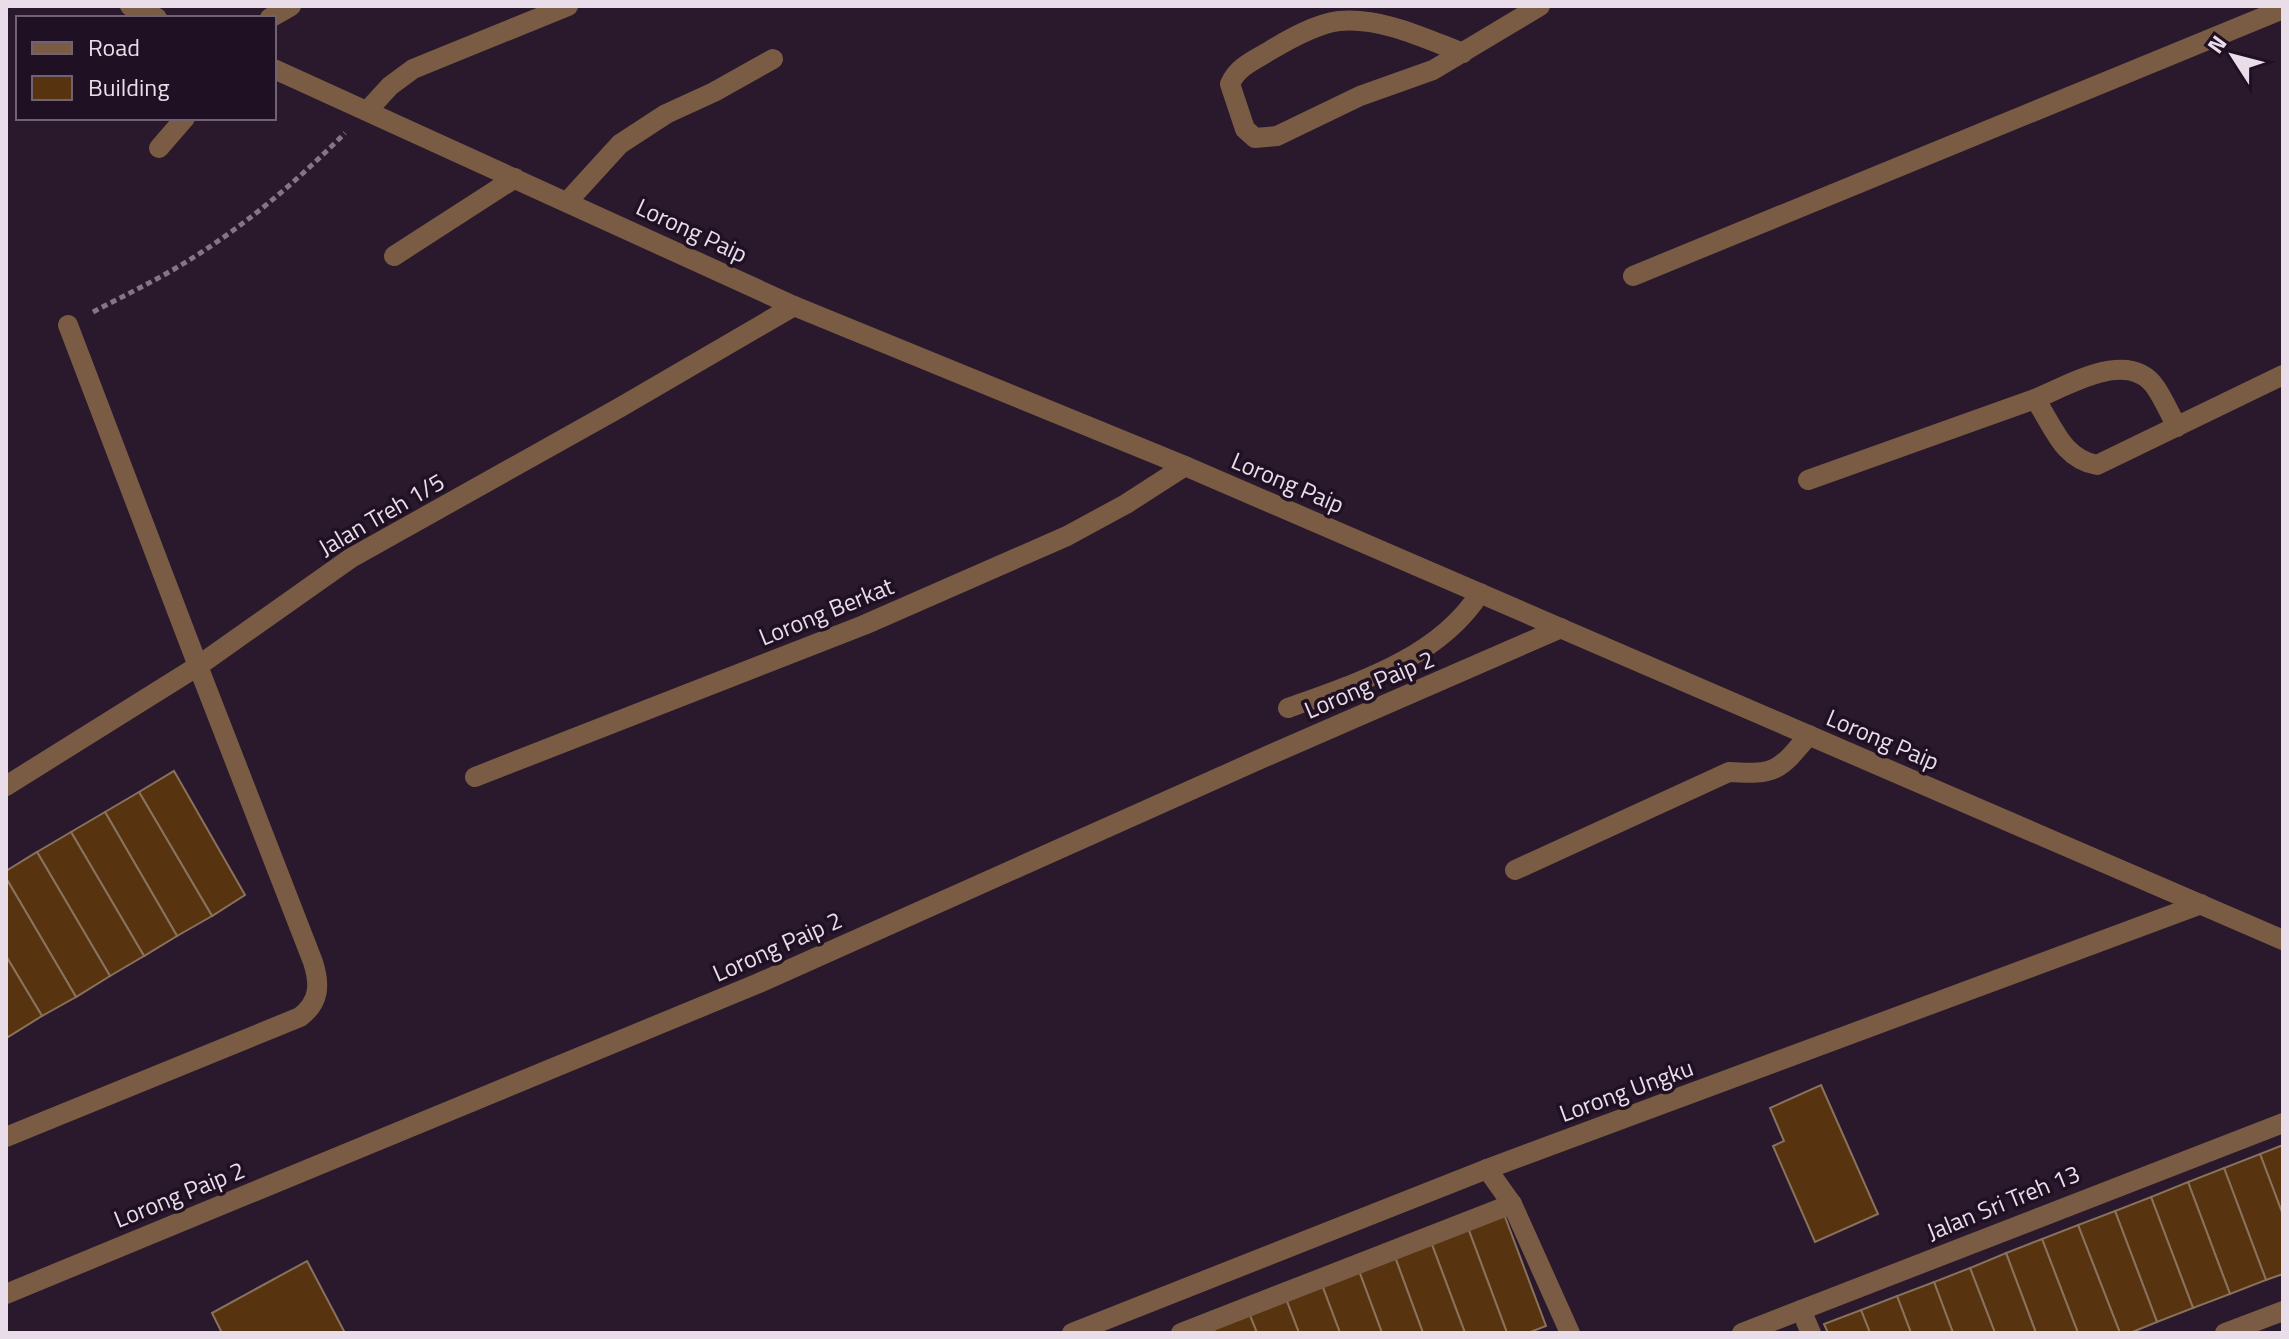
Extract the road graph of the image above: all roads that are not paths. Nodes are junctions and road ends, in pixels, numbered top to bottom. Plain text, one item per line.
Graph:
1 (130, 6) edge
2 (291, 6) edge
3 (568, 6) edge
4 (1540, 6) edge
5 (2283, 9) edge
6 (152, 16) edge
7 (274, 16) edge
8 (1463, 53) junction
9 (773, 59) dead end
10 (276, 70) edge
11 (368, 110) junction
12 (183, 120) edge
13 (159, 148) dead end
14 (515, 178) junction
15 (567, 202) junction
16 (394, 256) dead end
17 (1633, 276) dead end
18 (794, 306) junction
19 (68, 325) road end
20 (2283, 375) edge
21 (2035, 399) junction
22 (2177, 427) junction
23 (1185, 466) junction
24 (1808, 480) dead end
25 (1480, 593) junction
26 (1561, 628) junction
27 (198, 666) junction
28 (1288, 708) dead end
29 (1809, 735) junction
30 (475, 777) dead end
31 (6, 786) edge
32 (1515, 870) dead end
33 (2201, 904) junction
34 (2283, 940) edge
35 (2283, 1123) edge
36 (6, 1137) edge
37 (1487, 1169) junction
38 (1512, 1204) junction
39 (6, 1294) edge
40 (1801, 1310) junction
41 (2283, 1311) edge
42 (1072, 1333) edge
43 (1181, 1333) edge
44 (1570, 1333) edge
45 (1742, 1333) edge
46 (1811, 1333) edge
47 (2225, 1333) edge

1 - 6 street
2 - 7 street
3 - 11 street
4 - 8 street
5 - 17 street
8 - 8 street
9 - 15 street
10 - 11 street, Lorong Paip
11 - 14 street, Lorong Paip
12 - 13 street
14 - 15 street, Lorong Paip
14 - 16 street
15 - 18 street, Lorong Paip
18 - 23 street, Lorong Paip
18 - 27 street, Jalan Treh 1/5
19 - 27 street
20 - 22 street
21 - 22 street
21 - 22 street
21 - 24 street
23 - 25 street, Lorong Paip
23 - 30 street, Lorong Berkat
25 - 26 street, Lorong Paip
25 - 28 street
26 - 29 street, Lorong Paip
26 - 39 street, Lorong Paip 2
27 - 31 street, Jalan Treh 1/5
27 - 36 street
29 - 32 street
29 - 33 street, Lorong Paip
33 - 34 street, Lorong Paip
33 - 37 street, Lorong Ungku
35 - 40 street, Jalan Sri Treh 13
37 - 38 street
37 - 42 street, Lorong Ungku
38 - 43 street
38 - 44 street
40 - 45 street, Jalan Sri Treh 13
40 - 46 street
41 - 47 street

